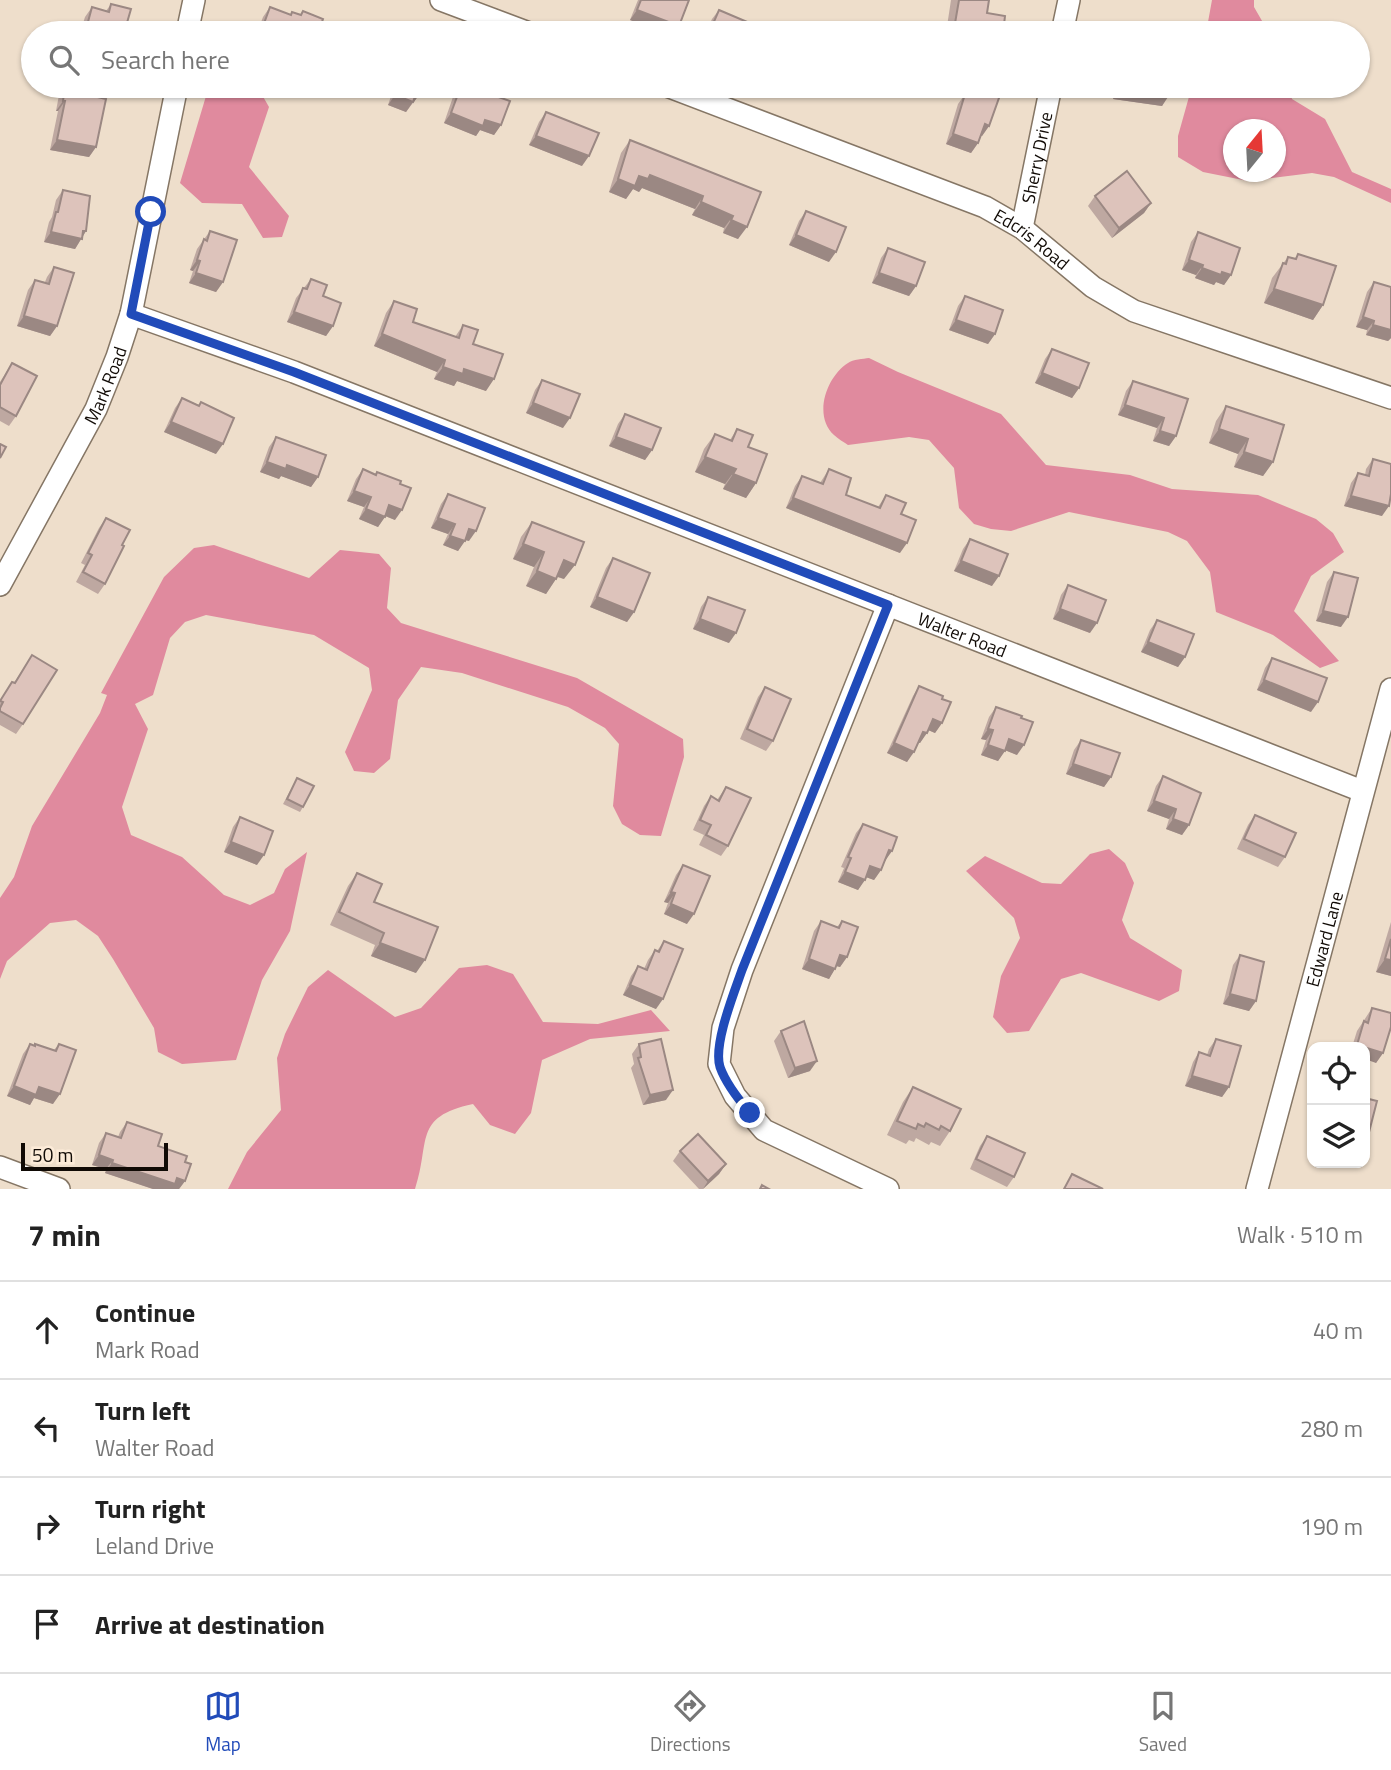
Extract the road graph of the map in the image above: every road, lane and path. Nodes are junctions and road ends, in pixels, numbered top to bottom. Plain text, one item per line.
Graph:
1 (194, 0) edge
2 (441, 0) edge
3 (1069, 0) edge
4 (190, 21) edge
5 (497, 21) edge
6 (1065, 21) edge
7 (175, 98) edge
8 (699, 98) edge
9 (1049, 98) edge
10 (1022, 228) junction
11 (131, 314) junction
12 (1391, 398) edge
13 (0, 585) edge
14 (888, 605) junction
15 (1391, 689) edge
16 (1362, 791) junction
17 (0, 1167) edge
18 (59, 1189) edge
19 (888, 1189) edge
20 (1257, 1189) edge

1 - 4 street
2 - 5 street
3 - 6 street
7 - 11 street, Mark Road
8 - 10 street, Edcris Road
9 - 10 street, Sherry Drive
10 - 12 street, Edcris Road
11 - 13 street, Mark Road
11 - 14 street, Walter Road
14 - 16 street, Walter Road
14 - 19 street
15 - 16 street, Edward Lane
16 - 20 street, Edward Lane
17 - 18 street

